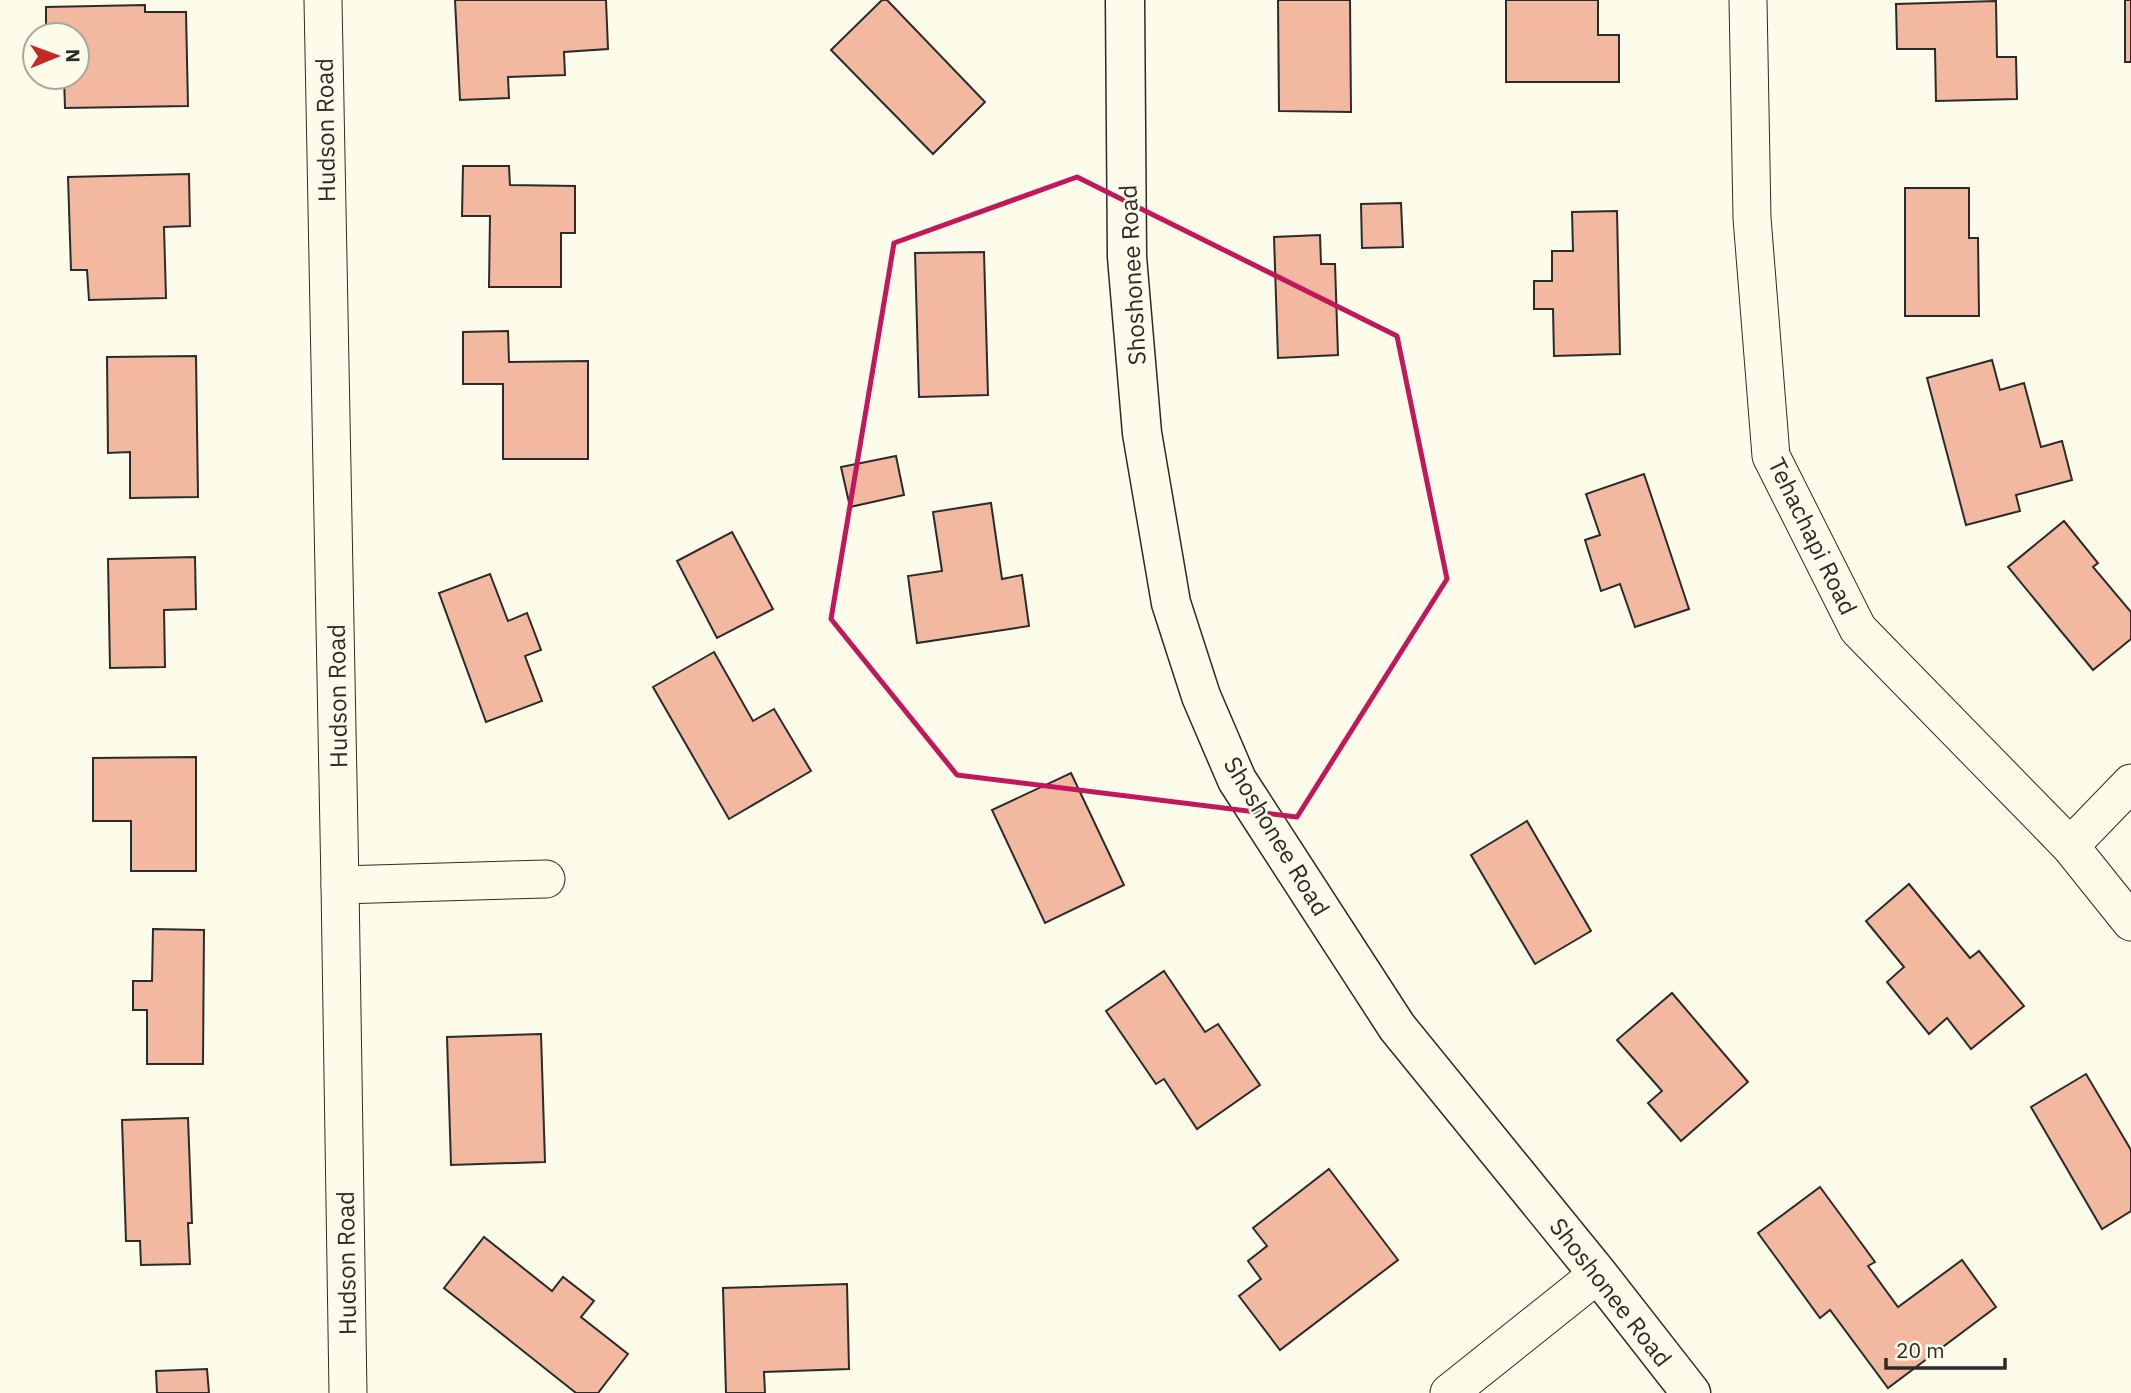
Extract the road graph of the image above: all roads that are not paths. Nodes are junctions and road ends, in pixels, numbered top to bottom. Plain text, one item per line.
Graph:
1 (323, 0) edge
2 (1125, 0) edge
3 (1748, 0) edge
4 (2131, 783) edge
5 (2070, 846) junction
6 (546, 879) dead end
7 (341, 885) junction
8 (2131, 922) edge
9 (1598, 1274) junction
10 (348, 1393) edge
11 (1449, 1393) edge
12 (1691, 1393) edge

1 - 7 street, Hudson Road
2 - 9 street, Shoshonee Road
3 - 5 street, Tehachapi Road
4 - 5 street
5 - 8 street, Tehachapi Road
6 - 7 street
7 - 10 street, Hudson Road
9 - 11 street
9 - 12 street, Shoshonee Road

